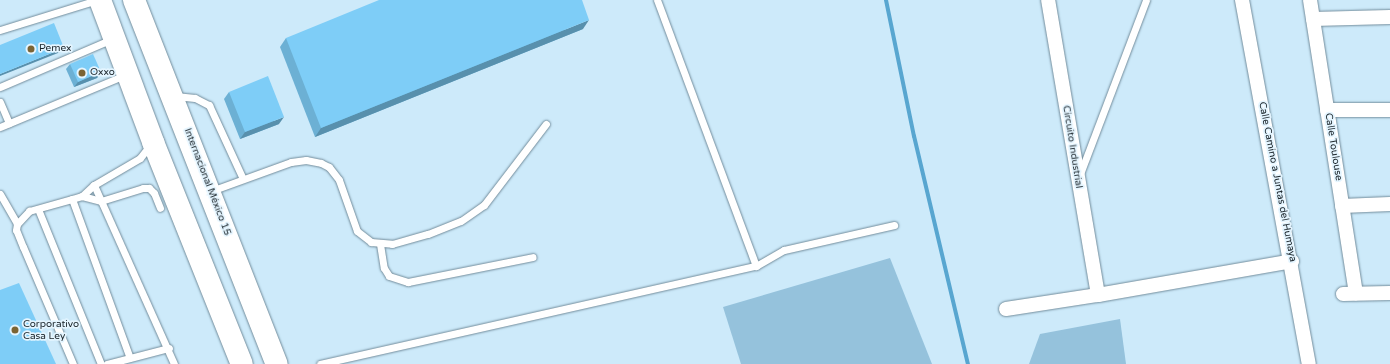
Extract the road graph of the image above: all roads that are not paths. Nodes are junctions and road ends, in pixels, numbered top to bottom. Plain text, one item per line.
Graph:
1 (97, 0) edge
2 (100, 0) edge
3 (134, 0) edge
4 (657, 0) edge
5 (1048, 0) edge
6 (1146, 0) edge
7 (1242, 0) edge
8 (1310, 0) edge
9 (1390, 17) edge
10 (1313, 19) junction
11 (0, 30) edge
12 (114, 38) junction
13 (127, 74) junction
14 (0, 87) edge
15 (173, 96) junction
16 (0, 102) edge
17 (1327, 110) junction
18 (1390, 110) edge
19 (9, 123) junction
20 (546, 124) dead end
21 (0, 127) edge
22 (153, 142) junction
23 (243, 179) junction
24 (1078, 180) junction
25 (94, 185) junction
26 (210, 191) junction
27 (0, 194) edge
28 (82, 196) junction
29 (72, 199) junction
30 (101, 201) junction
31 (1390, 204) edge
32 (1342, 206) junction
33 (160, 208) dead end
34 (38, 209) junction
35 (17, 224) junction
36 (894, 225) dead end
37 (380, 244) junction
38 (533, 257) dead end
39 (1292, 261) junction
40 (756, 266) junction
41 (1390, 293) edge
42 (1098, 295) junction
43 (1006, 309) dead end
44 (169, 348) junction
45 (130, 358) junction
46 (73, 364) edge
47 (101, 364) edge
48 (108, 364) edge
49 (174, 364) edge
50 (242, 364) edge
51 (277, 364) edge
52 (320, 364) edge
53 (1309, 364) edge

1 - 11 lane
2 - 12 main road
3 - 15 main road, Internacional México 15
4 - 40 lane
5 - 24 street, Circuito Industrial
6 - 24 lane
7 - 39 street, Calle Camino a Juntas del Humaya
8 - 10 street, Calle Toulouse
9 - 10 street
10 - 17 street, Calle Toulouse
12 - 13 main road
12 - 14 lane
13 - 19 lane
13 - 22 main road
15 - 23 lane
15 - 26 main road, Internacional México 15
16 - 19 lane
17 - 18 street
17 - 32 street, Calle Toulouse
19 - 21 lane
20 - 37 lane
22 - 25 lane
22 - 50 main road
23 - 26 lane
23 - 37 lane
24 - 42 street, Circuito Industrial
25 - 28 lane
25 - 30 lane
26 - 51 main road, Internacional México 15
27 - 35 lane
28 - 29 lane
28 - 30 lane
29 - 34 lane
29 - 45 lane
30 - 33 lane
30 - 44 lane
31 - 32 street
32 - 41 street, Calle Toulouse
34 - 35 lane
34 - 47 lane
35 - 46 lane
36 - 40 lane
37 - 38 lane
39 - 42 street
39 - 53 street, Calle Camino a Juntas del Humaya
40 - 52 lane
42 - 43 street
44 - 45 lane
44 - 49 lane
45 - 48 lane

